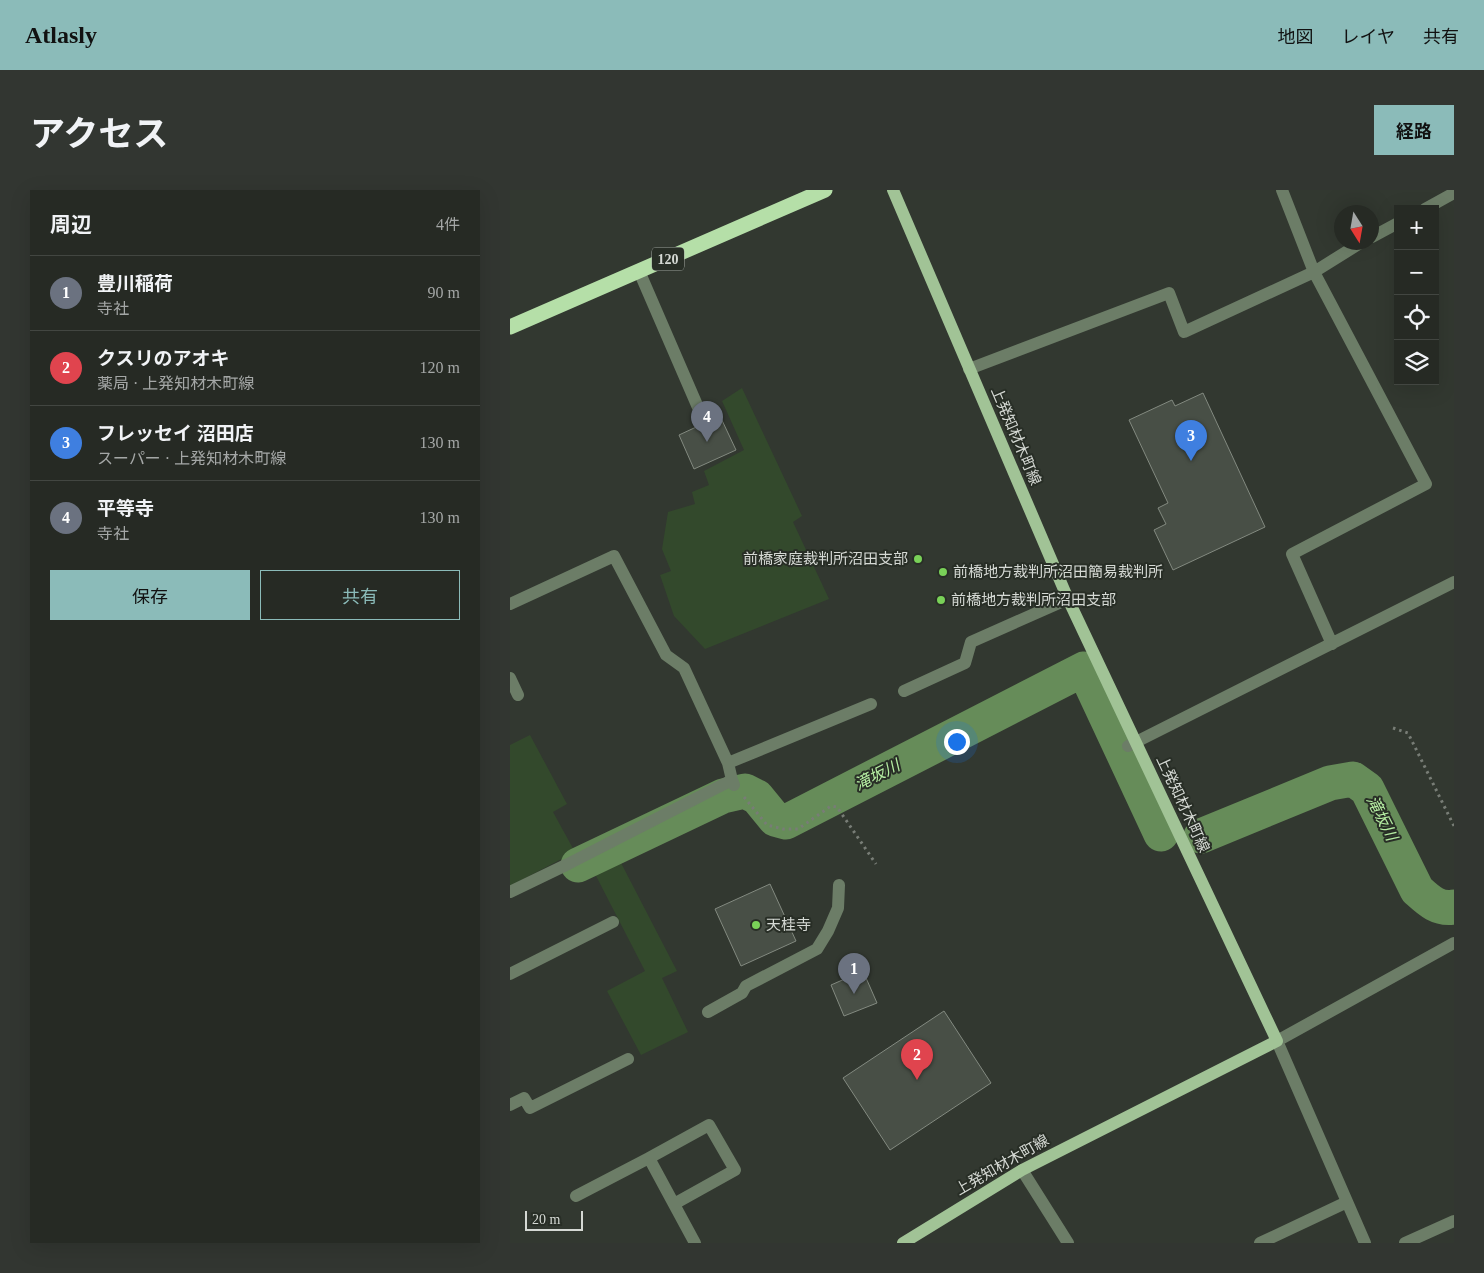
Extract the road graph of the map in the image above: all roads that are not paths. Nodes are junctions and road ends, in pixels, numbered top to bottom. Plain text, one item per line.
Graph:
1 (825, 190) edge
2 (893, 190) edge
3 (1282, 190) edge
4 (1454, 193) edge
5 (1432, 205) edge
6 (1394, 225) edge
7 (1379, 233) edge
8 (1349, 250) edge
9 (639, 271) junction
10 (1314, 272) junction
11 (510, 327) edge
12 (969, 369) junction
13 (700, 412) dead end
14 (1453, 585) edge
15 (1068, 599) junction
16 (510, 604) edge
17 (1332, 644) junction
18 (510, 678) edge
19 (904, 690) dead end
20 (518, 695) dead end
21 (871, 704) dead end
22 (1132, 744) junction
23 (728, 763) junction
24 (839, 885) dead end
25 (510, 892) edge
26 (613, 922) dead end
27 (1454, 943) edge
28 (510, 974) edge
29 (708, 1012) dead end
30 (1277, 1041) junction
31 (628, 1059) dead end
32 (510, 1105) edge
33 (649, 1158) junction
34 (1022, 1170) junction
35 (576, 1196) dead end
36 (1347, 1202) junction
37 (674, 1204) junction
38 (1454, 1221) edge
39 (695, 1243) edge
40 (904, 1243) edge
41 (1068, 1243) edge
42 (1260, 1243) edge
43 (1365, 1243) edge
44 (1405, 1243) edge

1 - 9 highway, 120
2 - 12 main road, 上発知材木町線
3 - 10 street
4 - 5 street
6 - 7 street
8 - 10 street
9 - 11 highway, 120
9 - 13 street
10 - 12 street
10 - 17 street
12 - 15 main road, 上発知材木町線
14 - 17 street
15 - 19 street
15 - 22 main road, 上発知材木町線
16 - 23 street
17 - 22 street
18 - 20 street
21 - 23 street
22 - 30 main road, 上発知材木町線
23 - 25 street
24 - 29 street
26 - 28 street
27 - 30 street
30 - 34 main road, 上発知材木町線
30 - 36 street
31 - 32 street
33 - 35 street
33 - 37 street
33 - 37 street
34 - 40 main road, 上発知材木町線
34 - 41 street
36 - 42 street
36 - 43 street
37 - 39 street
38 - 44 street

